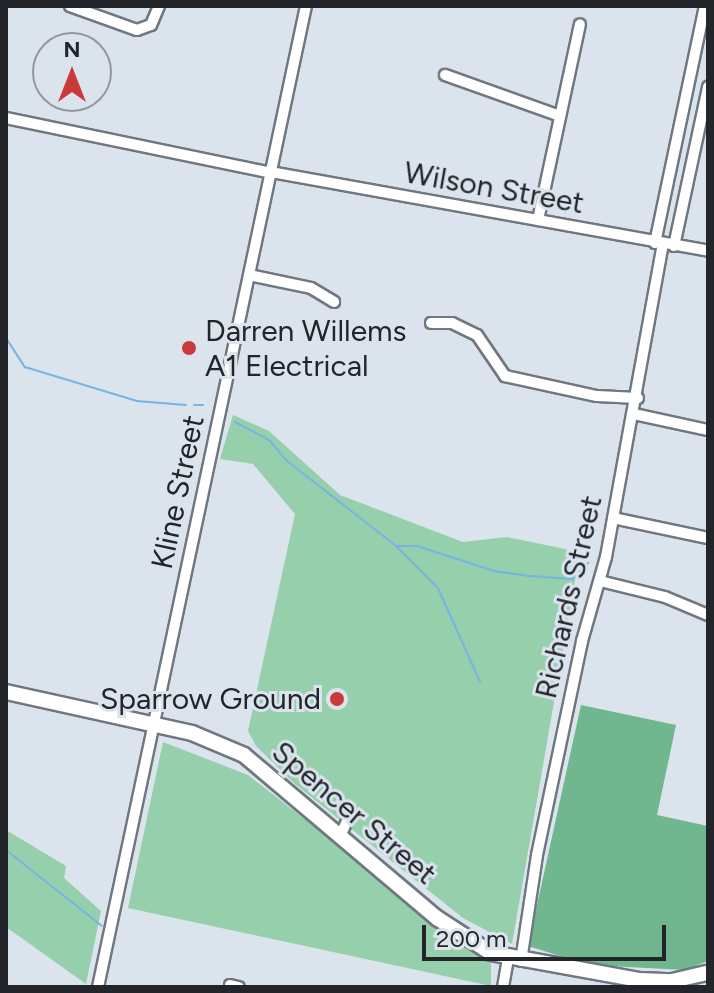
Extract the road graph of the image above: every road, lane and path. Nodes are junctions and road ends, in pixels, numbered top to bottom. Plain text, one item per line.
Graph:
1 (70, 6) edge
2 (159, 6) edge
3 (306, 6) edge
4 (705, 6) edge
5 (580, 24) dead end
6 (445, 75) dead end
7 (708, 87) edge
8 (560, 116) junction
9 (6, 118) edge
10 (703, 134) edge
11 (271, 172) junction
12 (538, 220) junction
13 (664, 244) junction
14 (708, 251) edge
15 (249, 275) junction
16 (334, 302) dead end
17 (431, 323) dead end
18 (638, 398) junction
19 (634, 414) junction
20 (708, 430) edge
21 (613, 518) junction
22 (708, 538) edge
23 (600, 581) junction
24 (708, 615) edge
25 (6, 692) edge
26 (154, 723) junction
27 (349, 817) dead end
28 (341, 834) junction
29 (514, 959) junction
30 (708, 973) edge
31 (98, 987) edge
32 (503, 987) edge

1 - 2 street
3 - 11 street, Kline Street
4 - 13 street, Richards Street
5 - 8 street
6 - 8 street
7 - 10 street, Richards Street
8 - 12 street
9 - 11 street, Wilson Street
10 - 13 street, Richards Street
11 - 12 street, Wilson Street
11 - 15 street, Kline Street
12 - 13 street, Wilson Street
13 - 14 street, Wilson Street
13 - 18 street, Richards Street
15 - 16 street
15 - 26 street, Kline Street
17 - 18 street
18 - 19 street, Richards Street
19 - 20 street
19 - 21 street, Richards Street
21 - 22 street
21 - 23 street, Richards Street
23 - 24 street
23 - 29 street, Richards Street
25 - 26 street, Spencer Street
26 - 28 street, Spencer Street
26 - 31 street, Kline Street
27 - 28 street
28 - 29 street, Spencer Street
29 - 30 street, Spencer Street
29 - 32 street, Richards Street

